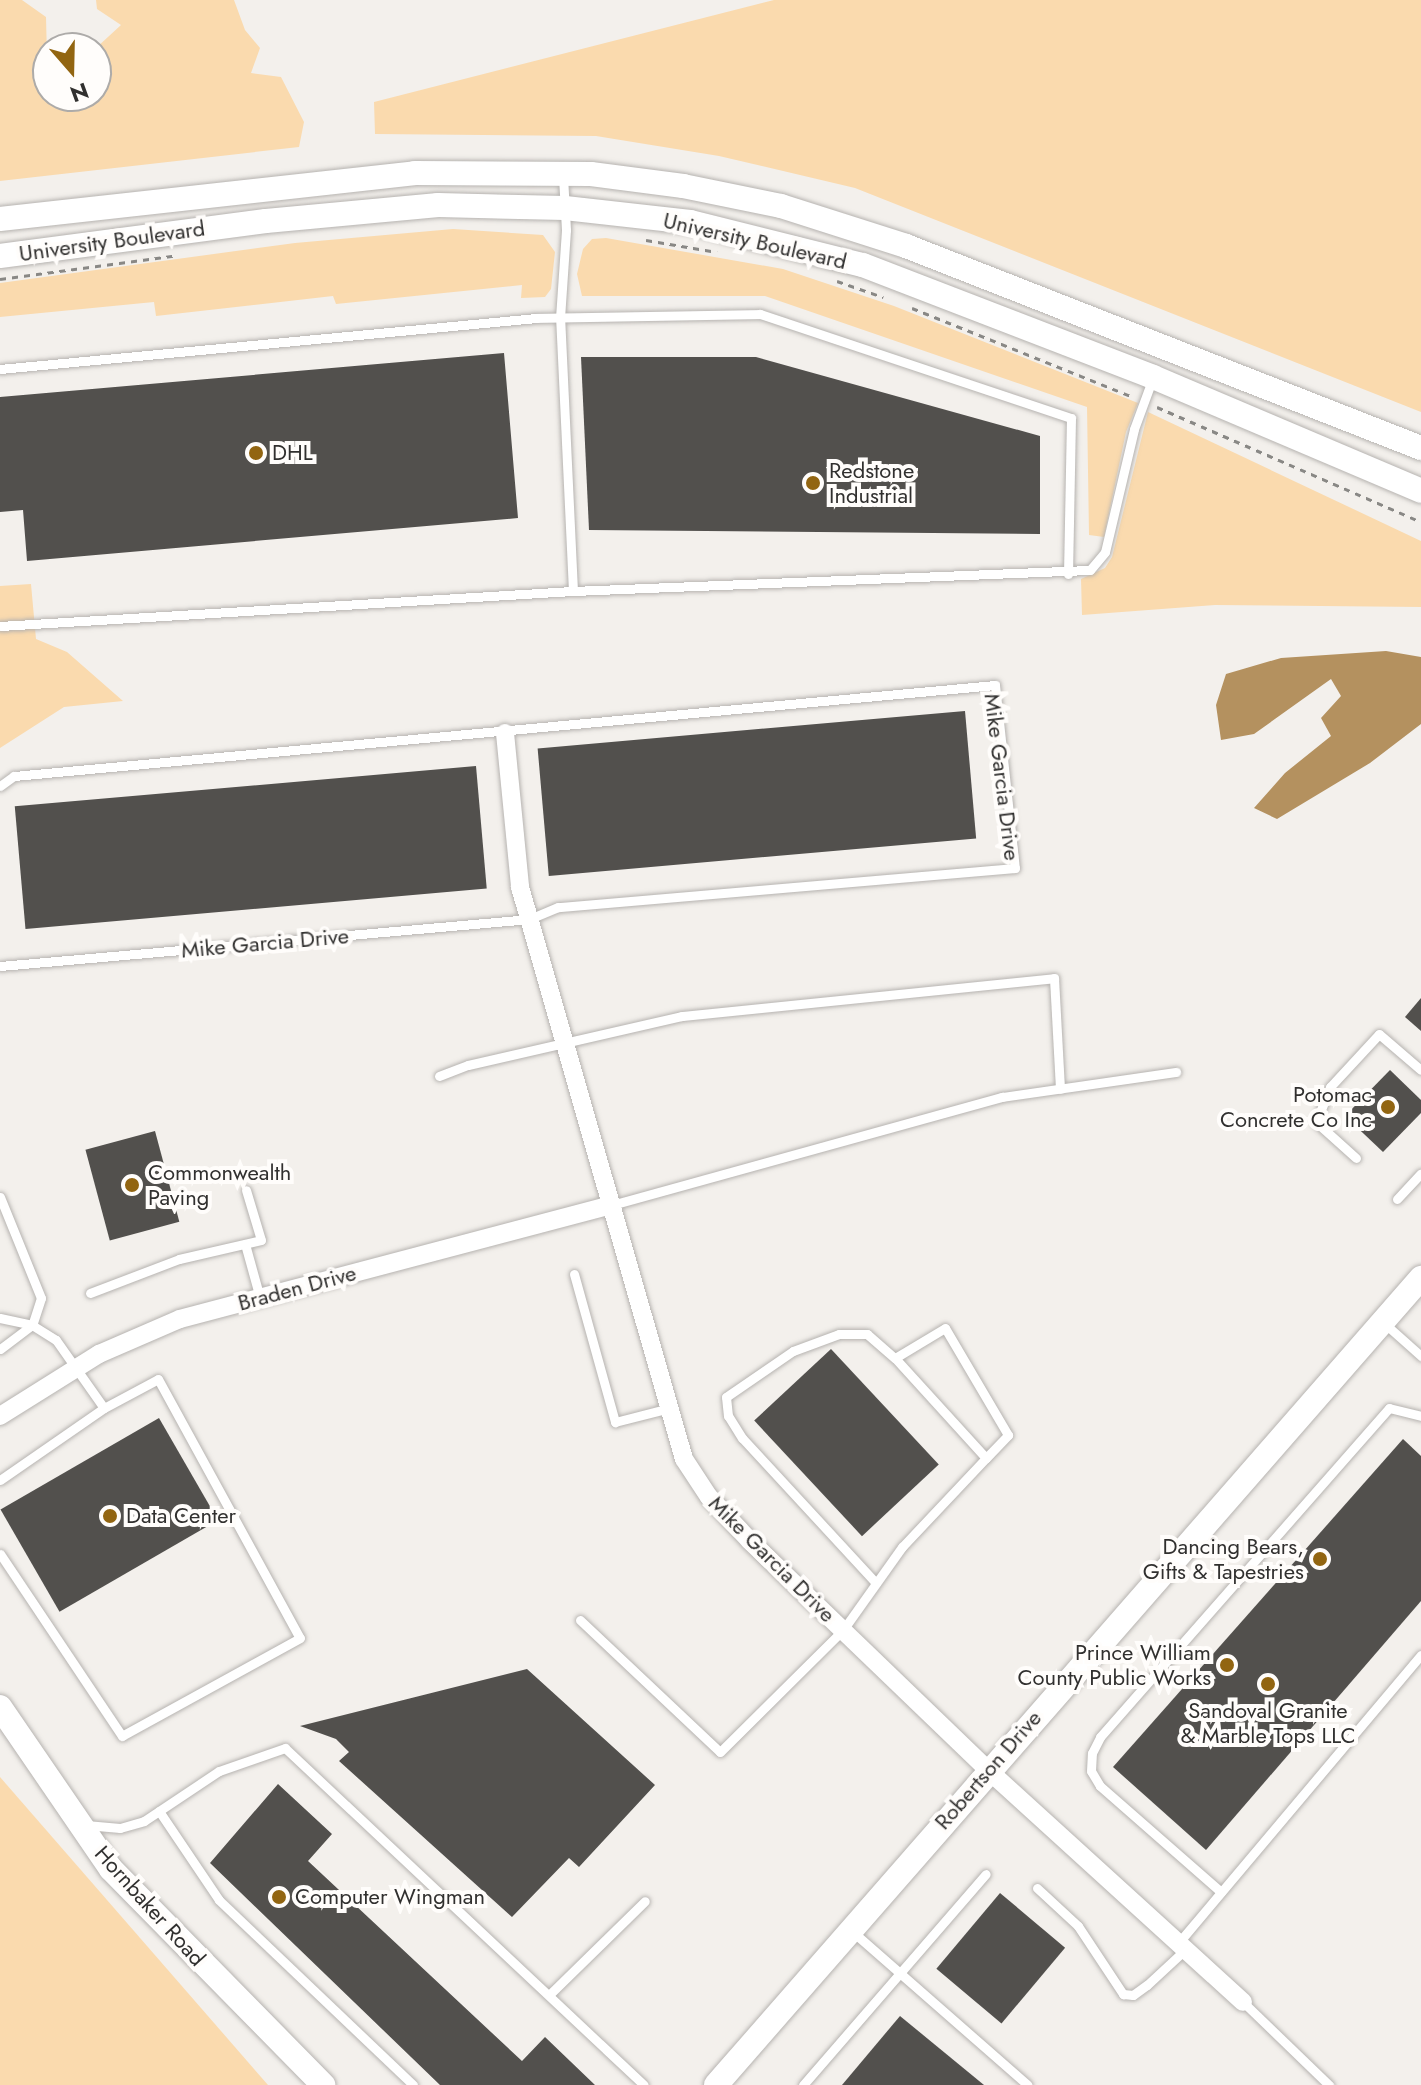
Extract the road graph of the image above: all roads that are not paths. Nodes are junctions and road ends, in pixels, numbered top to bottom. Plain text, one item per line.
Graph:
1 (563, 173) junction
2 (565, 208) junction
3 (0, 219) edge
4 (0, 256) edge
5 (560, 318) junction
6 (0, 369) edge
7 (1153, 377) junction
8 (1421, 448) edge
9 (1421, 491) edge
10 (1068, 574) junction
11 (573, 591) junction
12 (0, 626) edge
13 (505, 733) junction
14 (0, 786) edge
15 (530, 919) junction
16 (0, 966) edge
17 (565, 1041) junction
18 (1421, 1070) edge
19 (1176, 1072) dead end
20 (439, 1076) dead end
21 (1060, 1089) junction
22 (1356, 1158) dead end
23 (1421, 1173) edge
24 (246, 1190) dead end
25 (0, 1197) edge
26 (1397, 1199) dead end
27 (612, 1205) junction
28 (245, 1244) junction
29 (574, 1274) dead end
30 (1421, 1278) edge
31 (90, 1293) dead end
32 (260, 1298) junction
33 (0, 1318) edge
34 (1384, 1323) junction
35 (32, 1325) junction
36 (0, 1349) edge
37 (1421, 1356) edge
38 (895, 1358) junction
39 (74, 1369) junction
40 (104, 1408) junction
41 (666, 1409) junction
42 (0, 1416) edge
43 (1421, 1416) edge
44 (986, 1458) junction
45 (0, 1480) edge
46 (0, 1554) edge
47 (876, 1583) junction
48 (580, 1620) dead end
49 (843, 1630) junction
50 (1421, 1655) edge
51 (0, 1707) edge
52 (987, 1769) junction
53 (159, 1811) junction
54 (77, 1823) junction
55 (986, 1874) dead end
56 (1037, 1888) dead end
57 (1221, 1892) junction
58 (645, 1901) dead end
59 (852, 1931) junction
60 (1183, 1944) junction
61 (900, 1974) junction
62 (549, 1995) junction
63 (1243, 2002) joint
64 (323, 2085) edge
65 (413, 2085) edge
66 (644, 2085) edge
67 (716, 2085) edge
68 (803, 2085) edge
69 (1028, 2085) edge
70 (1329, 2085) edge

1 - 2 lane
1 - 3 main road, University Boulevard
1 - 8 main road, University Boulevard
2 - 4 main road, University Boulevard
2 - 5 lane
2 - 7 main road, University Boulevard
5 - 6 lane
5 - 10 lane
5 - 11 lane
7 - 9 main road, University Boulevard
7 - 10 lane
10 - 11 lane
11 - 12 lane
13 - 14 lane, Mike Garcia Drive
13 - 15 street, Mike Garcia Drive
13 - 15 lane, Mike Garcia Drive
15 - 16 lane, Mike Garcia Drive
15 - 17 street, Mike Garcia Drive
17 - 20 lane
17 - 21 lane
17 - 27 street, Mike Garcia Drive
18 - 22 lane
19 - 21 lane
21 - 27 lane
23 - 26 lane
24 - 28 lane
25 - 35 lane
27 - 32 street, Braden Drive
27 - 41 street, Mike Garcia Drive
28 - 31 lane
28 - 32 lane
29 - 41 lane
30 - 34 main road, Robertson Drive
32 - 39 street, Braden Drive
33 - 35 lane
34 - 37 lane
34 - 52 main road, Robertson Drive
35 - 36 lane
35 - 39 lane
38 - 44 lane
38 - 44 lane
38 - 47 lane
39 - 40 lane
39 - 42 street, Braden Drive
40 - 45 lane
40 - 46 lane
41 - 49 street, Mike Garcia Drive
43 - 57 lane
44 - 47 lane
47 - 49 lane
48 - 49 lane
49 - 52 street, Mike Garcia Drive
50 - 57 lane
51 - 54 main road, Hornbaker Road
52 - 59 main road, Robertson Drive
52 - 60 street, Mike Garcia Drive
53 - 54 lane
53 - 62 lane
53 - 65 lane
54 - 64 main road, Hornbaker Road
55 - 61 lane
56 - 60 lane
57 - 60 lane
58 - 62 lane
59 - 61 lane
59 - 67 main road, Robertson Drive
60 - 63 street, Mike Garcia Drive
61 - 68 lane
61 - 69 lane
62 - 66 lane
63 - 70 lane

